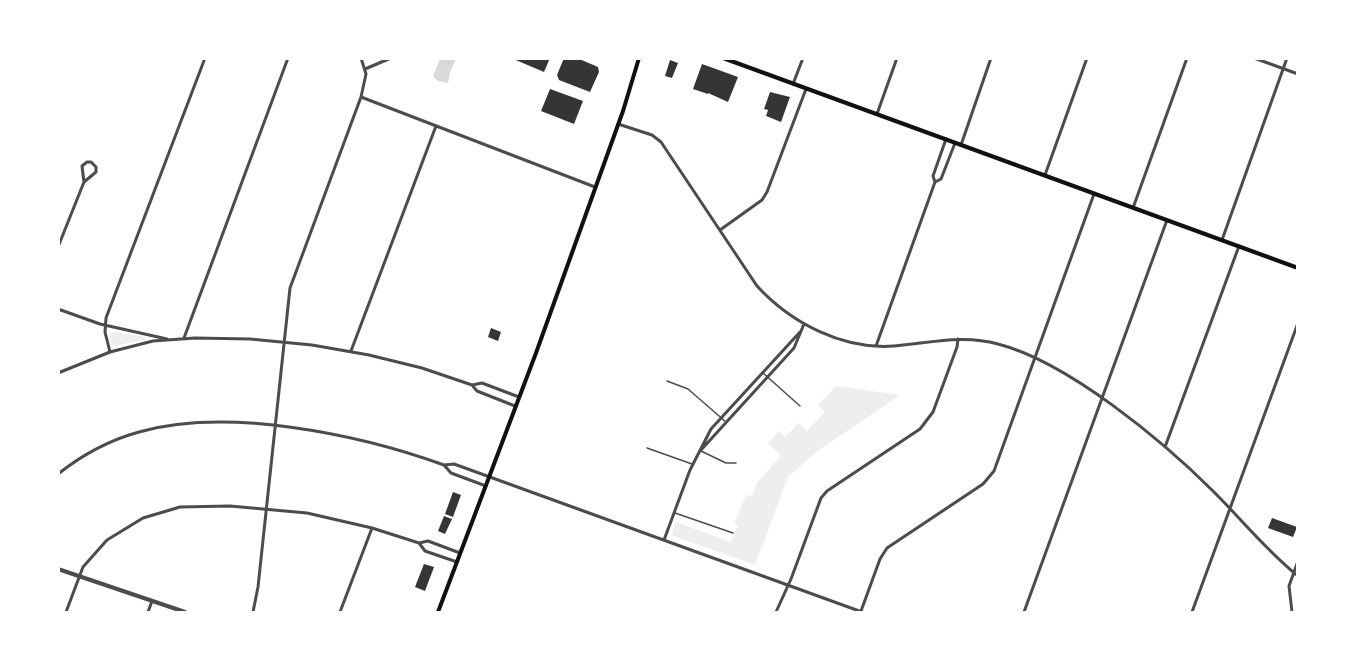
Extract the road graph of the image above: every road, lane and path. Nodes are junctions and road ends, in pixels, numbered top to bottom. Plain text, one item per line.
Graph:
1 (205, 58) edge
2 (288, 58) edge
3 (361, 58) edge
4 (391, 58) edge
5 (639, 58) edge
6 (723, 58) edge
7 (803, 58) edge
8 (897, 58) edge
9 (991, 58) edge
10 (1087, 58) edge
11 (1187, 58) edge
12 (1254, 58) edge
13 (1287, 58) edge
14 (364, 69) junction
15 (1283, 69) junction
16 (1298, 74) edge
17 (793, 84) junction
18 (806, 88) junction
19 (361, 97) junction
20 (877, 114) junction
21 (618, 124) junction
22 (436, 126) junction
23 (946, 140) junction
24 (955, 142) junction
25 (961, 145) junction
26 (1045, 176) junction
27 (84, 182) junction
28 (935, 182) junction
29 (595, 188) junction
30 (1094, 194) junction
31 (1133, 208) junction
32 (1167, 220) junction
33 (720, 230) junction
34 (1222, 240) junction
35 (1239, 246) junction
36 (58, 247) edge
37 (1298, 268) edge
38 (58, 309) edge
39 (1298, 323) edge
40 (804, 324) junction
41 (104, 325) junction
42 (800, 332) junction
43 (169, 339) junction
44 (183, 339) junction
45 (958, 339) junction
46 (284, 342) junction
47 (876, 346) junction
48 (351, 351) junction
49 (110, 352) junction
50 (1035, 358) junction
51 (762, 372) junction
52 (58, 373) edge
53 (768, 377) junction
54 (667, 381) dead end
55 (472, 385) junction
56 (519, 397) junction
57 (1102, 399) junction
58 (800, 406) dead end
59 (516, 407) junction
60 (720, 417) junction
61 (727, 423) junction
62 (275, 426) junction
63 (1165, 447) junction
64 (647, 448) dead end
65 (700, 451) junction
66 (736, 463) dead end
67 (693, 464) junction
68 (444, 465) junction
69 (58, 474) edge
70 (490, 476) junction
71 (486, 486) junction
72 (266, 508) junction
73 (1230, 508) junction
74 (675, 513) junction
75 (372, 528) junction
76 (733, 533) dead end
77 (664, 540) junction
78 (419, 543) junction
79 (460, 553) junction
80 (1298, 561) edge
81 (457, 562) junction
82 (58, 569) edge
83 (1293, 573) junction
84 (79, 576) junction
85 (1298, 576) edge
86 (788, 585) junction
87 (152, 601) junction
88 (66, 612) edge
89 (148, 612) edge
90 (185, 612) edge
91 (253, 612) edge
92 (340, 612) edge
93 (438, 612) edge
94 (776, 612) edge
95 (861, 612) edge
96 (1024, 612) edge
97 (1192, 612) edge
98 (1292, 612) edge

1 - 41 street
2 - 44 street
3 - 14 street
4 - 14 street
5 - 21 main road
6 - 17 main road
7 - 17 street
8 - 20 street
9 - 25 street
10 - 26 street
11 - 31 street
12 - 15 street
13 - 15 street
14 - 19 street
15 - 16 street
15 - 34 street
17 - 18 main road
18 - 20 main road
18 - 33 street
19 - 22 street
19 - 46 street
20 - 23 main road
21 - 29 main road
21 - 33 street
22 - 29 street
22 - 48 street
23 - 24 main road
23 - 28 street
24 - 25 main road
24 - 28 street
25 - 26 main road
26 - 30 main road
27 - 27 street
27 - 36 street
28 - 47 street
29 - 56 main road
30 - 31 main road
30 - 50 street
31 - 32 main road
32 - 34 main road
32 - 57 street
33 - 40 street
34 - 35 main road
35 - 37 main road
35 - 63 street
38 - 41 street
39 - 73 street
40 - 42 street
40 - 47 street
41 - 43 street
41 - 49 street
42 - 51 street
42 - 53 street
43 - 44 street
43 - 49 street
44 - 46 street
45 - 47 street
45 - 50 street
45 - 86 street
46 - 48 street
46 - 62 street
48 - 55 street
49 - 52 street
50 - 57 street
50 - 95 street
51 - 53 lane
51 - 60 street
53 - 58 lane
53 - 61 street
54 - 60 lane
55 - 56 street
55 - 59 street
56 - 59 main road
57 - 63 street
57 - 96 street
59 - 70 main road
60 - 61 lane
60 - 65 street
61 - 65 street
62 - 68 street
62 - 69 street
62 - 72 street
63 - 73 street
64 - 67 lane
65 - 66 lane
65 - 67 street
67 - 74 street
68 - 70 street
68 - 71 street
70 - 71 main road
70 - 77 street
71 - 79 main road
72 - 75 street
72 - 84 street
72 - 91 street
73 - 83 street
73 - 97 street
74 - 76 lane
74 - 77 street
75 - 78 street
75 - 92 street
77 - 86 street
78 - 79 street
78 - 81 street
79 - 81 main road
80 - 83 street
81 - 93 main road
82 - 84 street
83 - 85 street
83 - 98 street
84 - 87 street
84 - 88 street
86 - 94 street
86 - 95 street
87 - 89 street
87 - 90 street

